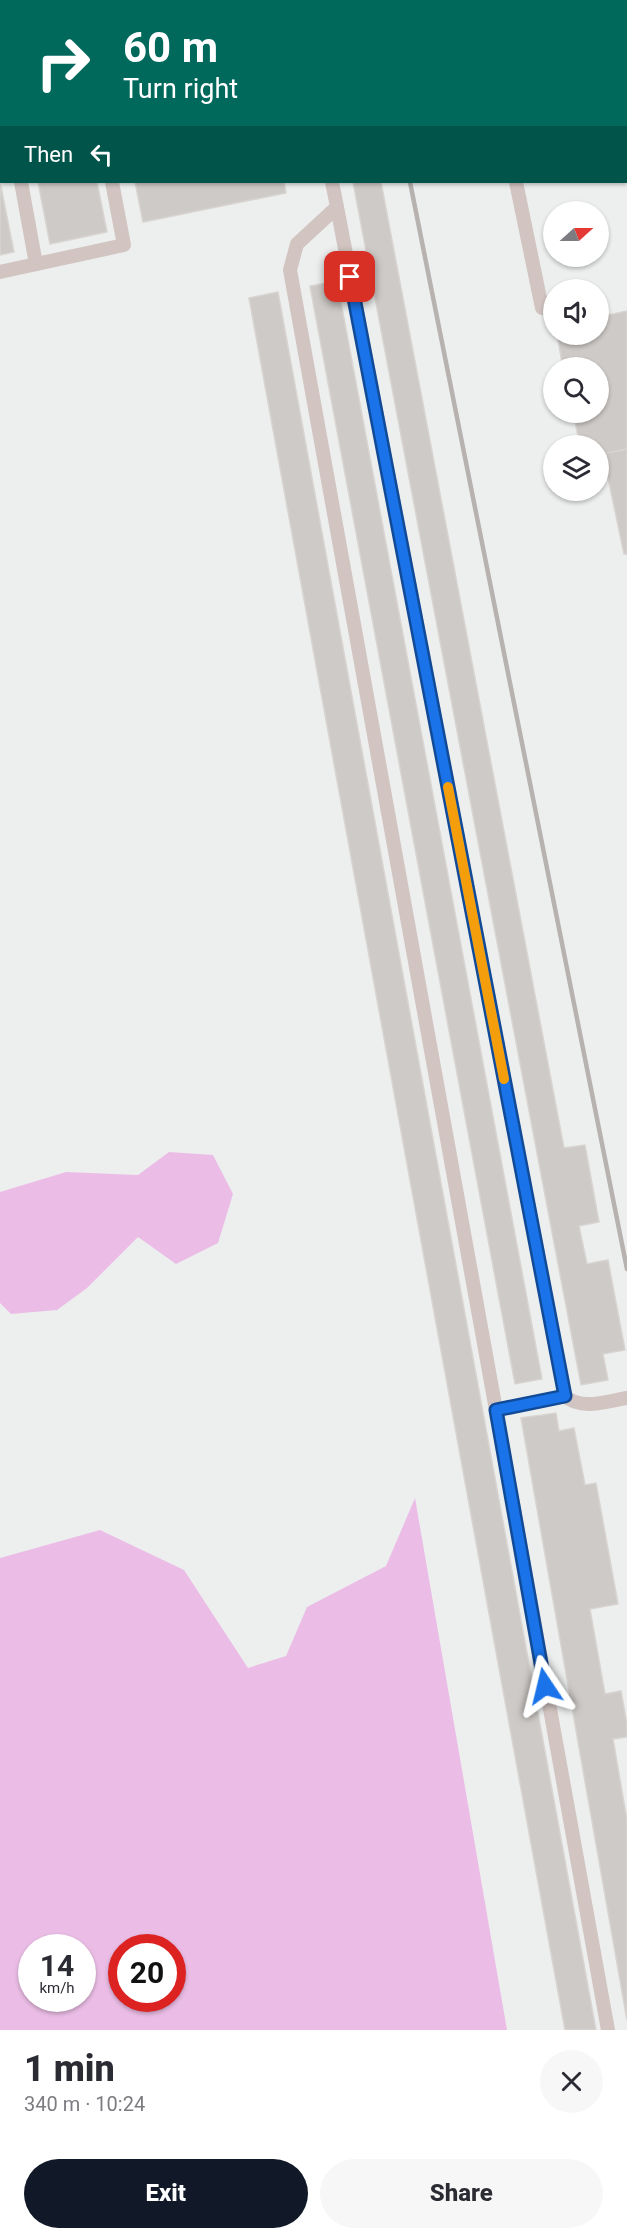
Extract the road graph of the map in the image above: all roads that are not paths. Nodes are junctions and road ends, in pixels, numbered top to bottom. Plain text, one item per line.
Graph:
1 (21, 183) edge
2 (112, 183) edge
3 (333, 183) edge
4 (516, 183) edge
5 (337, 207) junction
6 (36, 264) junction
7 (0, 272) edge
8 (542, 308) dead end
9 (565, 1396) junction
10 (627, 1398) edge
11 (496, 1410) junction
12 (608, 2030) edge

1 - 6 lane
2 - 6 lane
3 - 5 lane
4 - 8 lane
5 - 9 lane
5 - 11 lane
6 - 7 lane
9 - 10 lane
9 - 11 lane
11 - 12 lane

